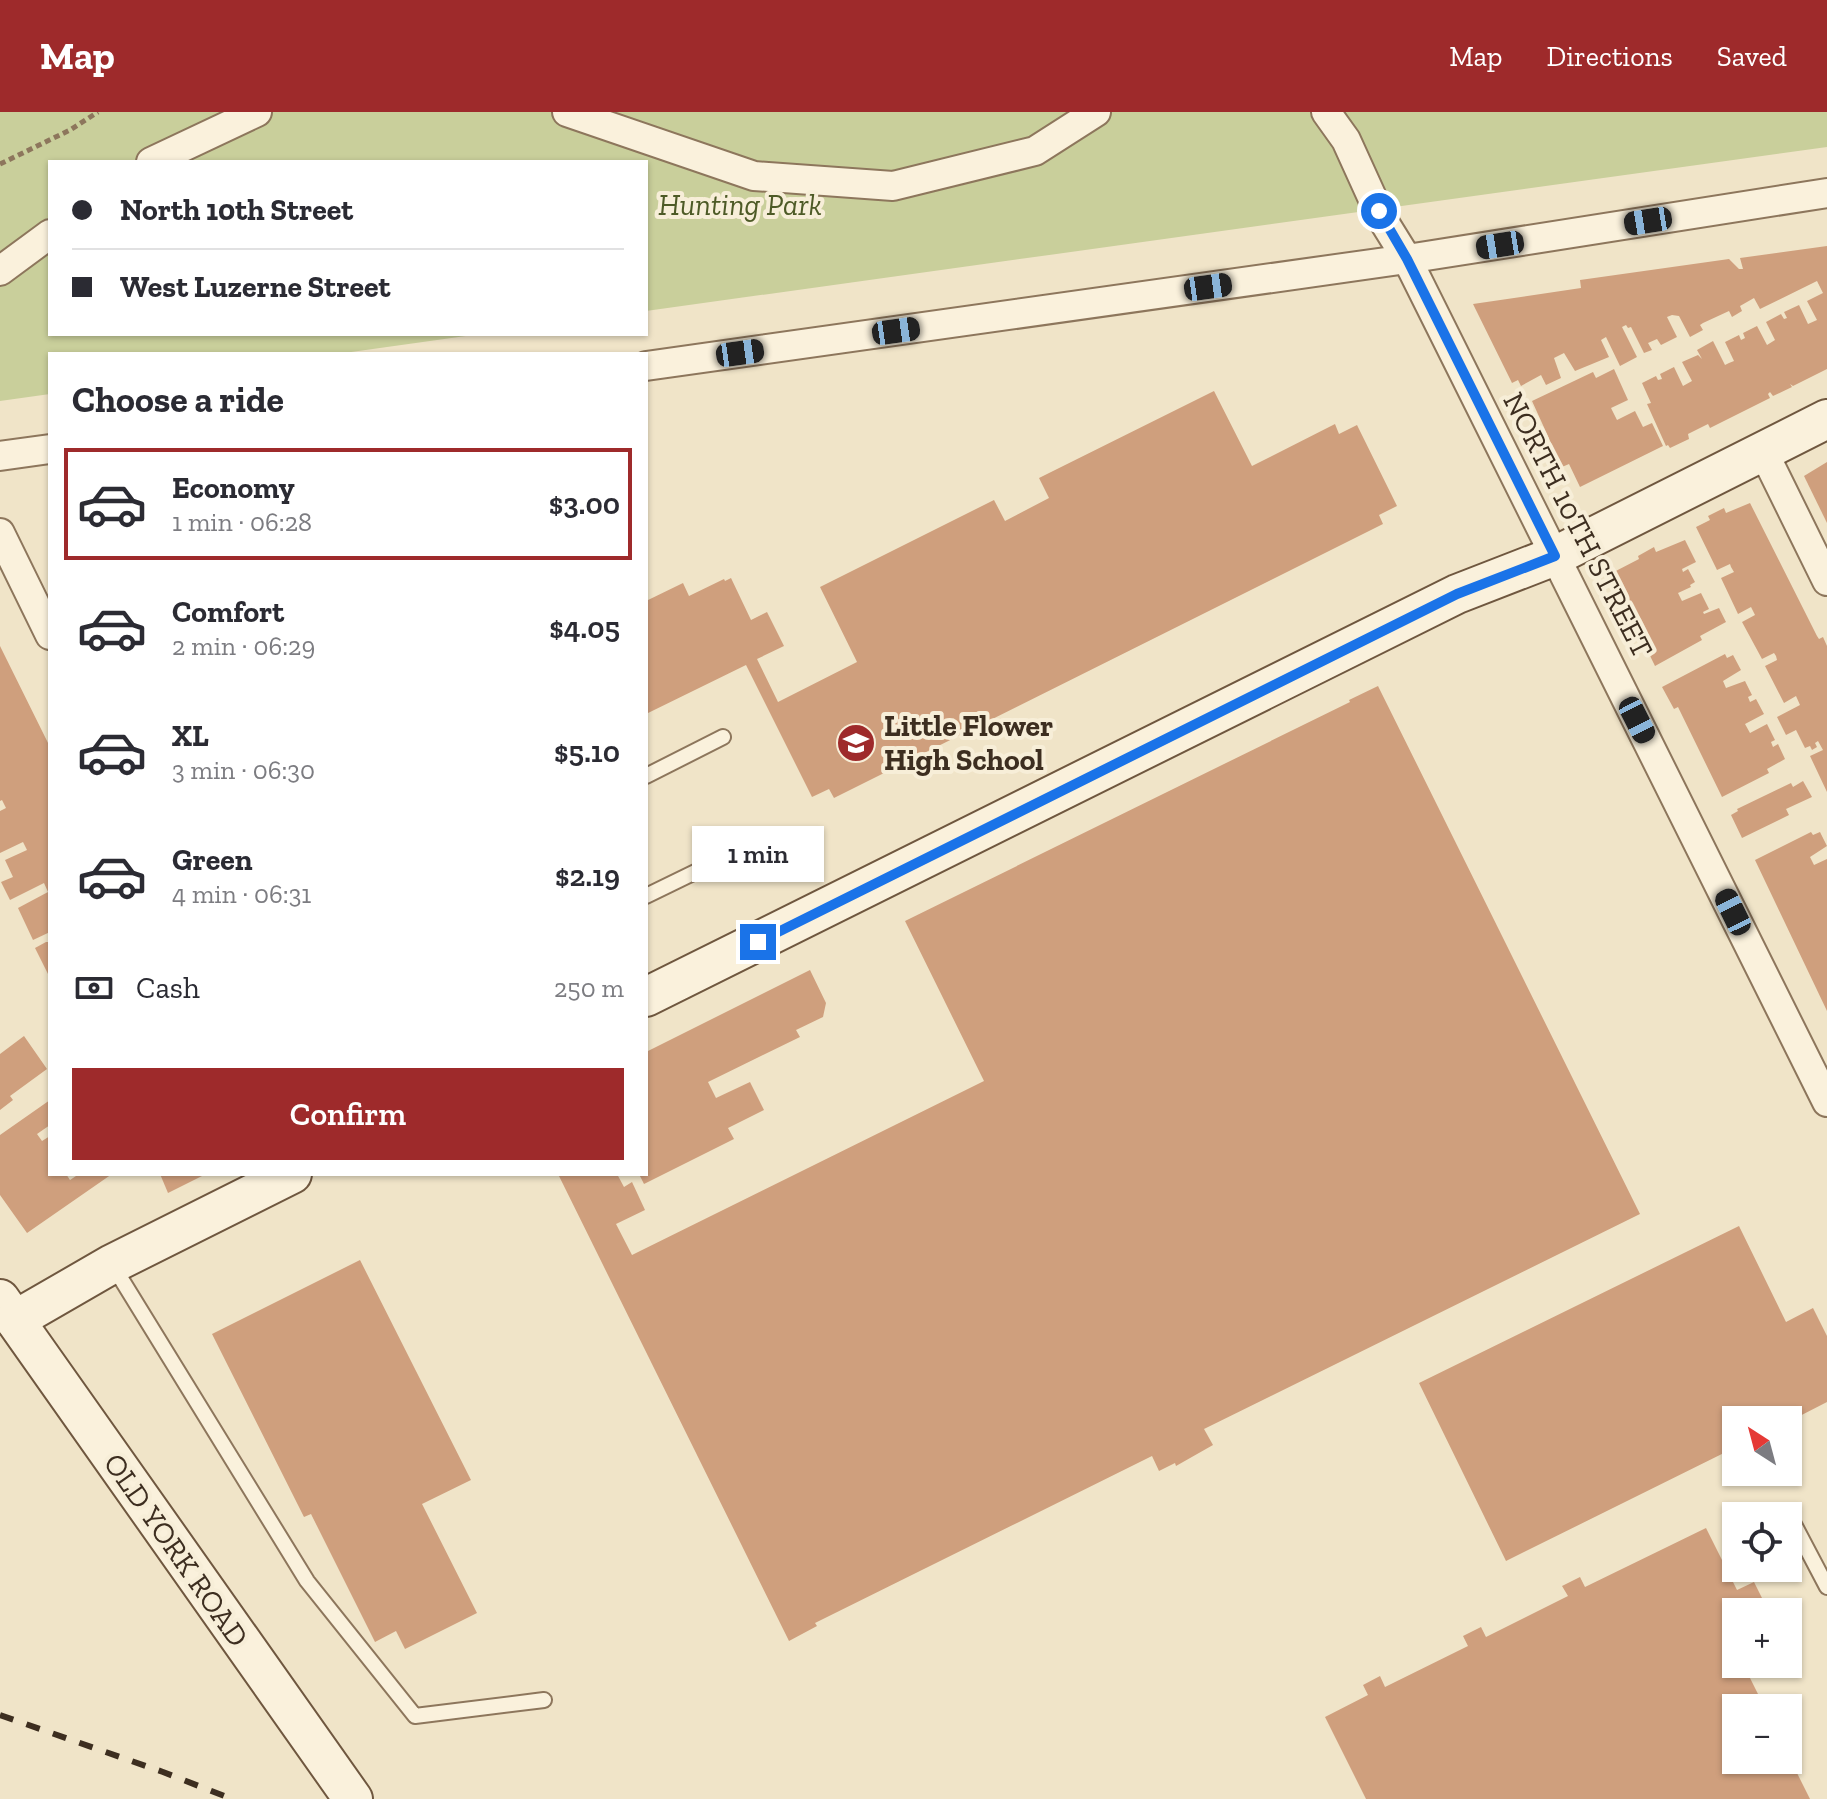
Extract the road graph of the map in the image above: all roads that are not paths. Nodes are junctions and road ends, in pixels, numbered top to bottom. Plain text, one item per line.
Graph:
1 (257, 112) edge
2 (567, 112) edge
3 (1096, 112) edge
4 (1326, 112) edge
5 (155, 160) edge
6 (1827, 193) edge
7 (48, 235) edge
8 (1407, 259) junction
9 (0, 271) edge
10 (648, 366) edge
11 (1827, 419) edge
12 (48, 449) edge
13 (1763, 451) junction
14 (0, 456) edge
15 (0, 533) edge
16 (1555, 556) junction
17 (1827, 581) edge
18 (48, 631) edge
19 (723, 737) dead end
20 (648, 775) edge
21 (771, 835) dead end
22 (648, 895) edge
23 (648, 996) edge
24 (1827, 1102) edge
25 (288, 1176) edge
26 (112, 1264) junction
27 (7, 1310) edge
28 (1802, 1540) edge
29 (1827, 1587) edge
30 (544, 1700) dead end
31 (353, 1799) edge

1 - 5 street
2 - 3 street
4 - 8 street, NORTH 10TH STREET
6 - 8 street
7 - 9 street
8 - 10 street
8 - 16 street, NORTH 10TH STREET
11 - 13 street
12 - 14 street
13 - 16 street
13 - 17 street
15 - 18 street
16 - 23 street
16 - 24 street, NORTH 10TH STREET
19 - 20 lane
21 - 22 lane
25 - 26 street
26 - 27 street
26 - 30 lane
27 - 31 street, OLD YORK ROAD
28 - 29 lane

